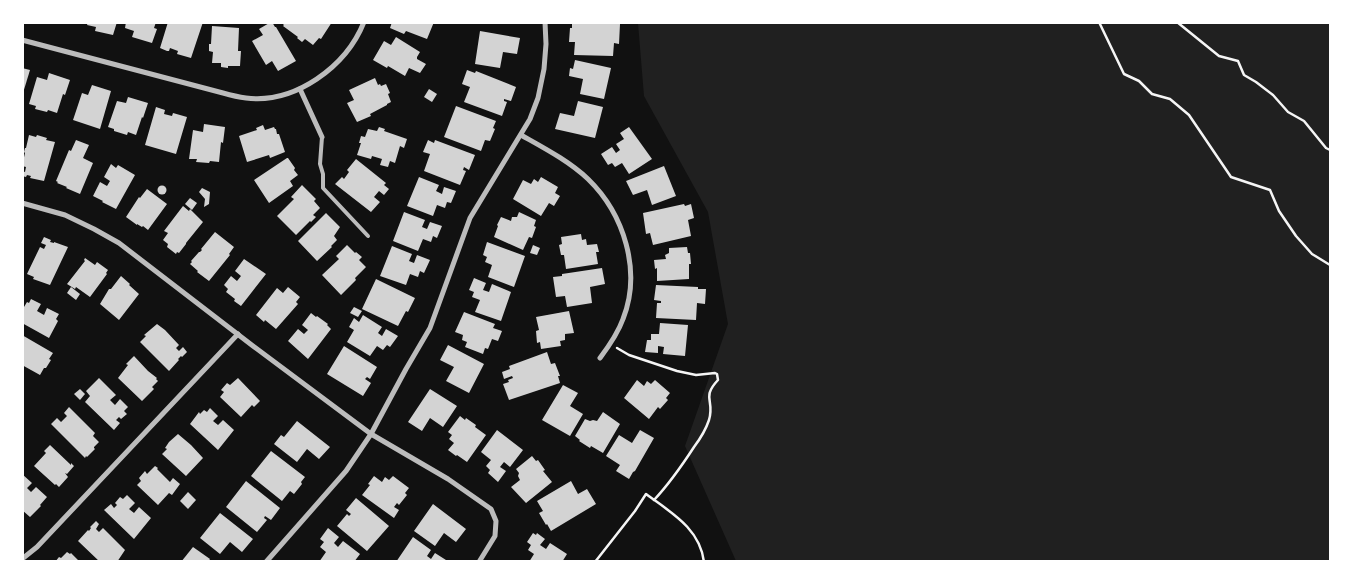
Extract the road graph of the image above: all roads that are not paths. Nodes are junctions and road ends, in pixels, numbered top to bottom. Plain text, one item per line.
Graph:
1 (364, 22) edge
2 (545, 22) edge
3 (22, 40) edge
4 (300, 89) junction
5 (521, 135) junction
6 (322, 137) joint
7 (22, 203) edge
8 (368, 236) dead end
9 (238, 334) junction
10 (600, 358) dead end
11 (371, 434) junction
12 (22, 559) edge
13 (266, 562) edge
14 (479, 562) edge

1 - 4 street
2 - 5 street
3 - 4 street
4 - 6 street
5 - 10 street
5 - 11 street
6 - 8 lane
7 - 9 street
9 - 11 street
9 - 12 street
11 - 13 street
11 - 14 street

